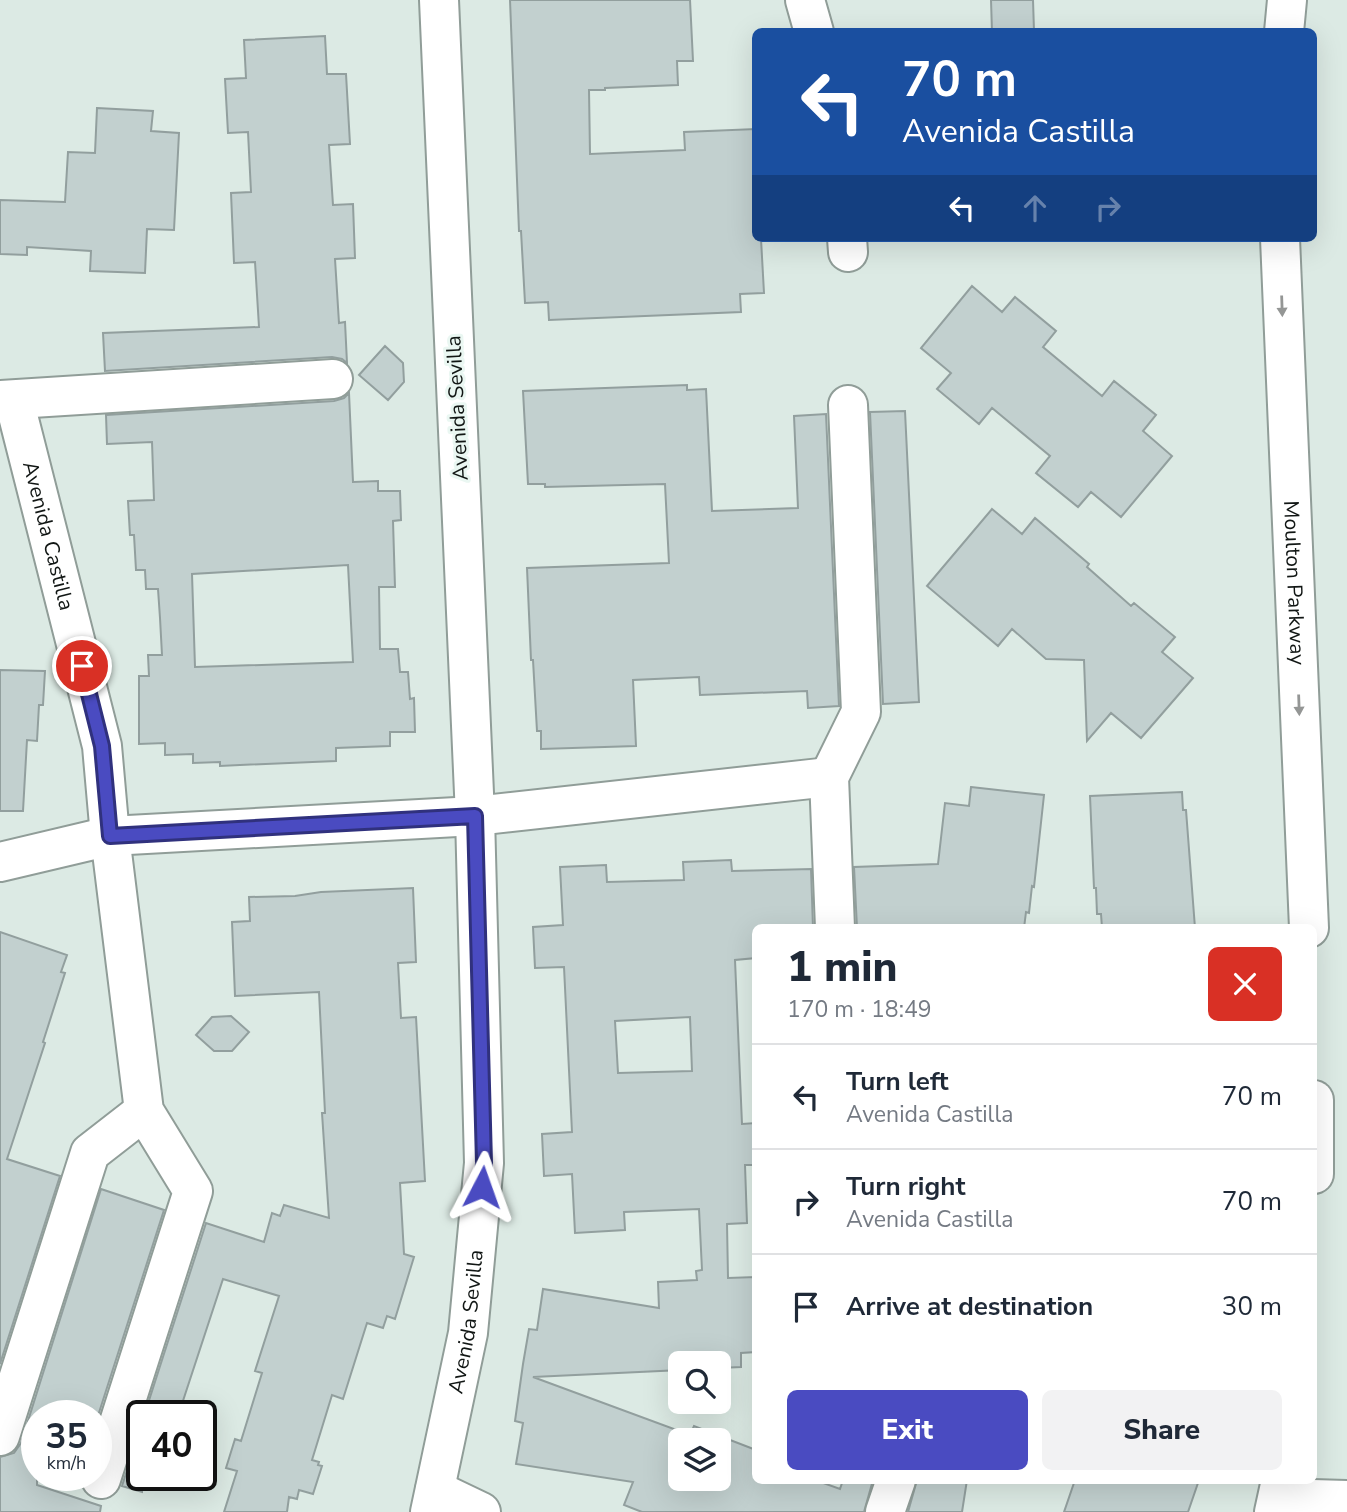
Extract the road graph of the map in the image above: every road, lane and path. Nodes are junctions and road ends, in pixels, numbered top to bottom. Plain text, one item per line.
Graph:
1 (439, 0) edge
2 (805, 0) edge
3 (1287, 0) edge
4 (813, 28) edge
5 (1284, 28) edge
6 (1280, 242) edge
7 (334, 379) dead end
8 (7, 400) edge
9 (848, 405) dead end
10 (828, 777) junction
11 (475, 816) junction
12 (110, 836) junction
13 (0, 862) edge
14 (835, 924) edge
15 (1309, 924) edge
16 (144, 1111) junction
17 (0, 1436) edge
18 (112, 1445) edge
19 (895, 1484) edge
20 (1347, 1500) edge
21 (432, 1501) edge
22 (1283, 1501) edge
23 (481, 1512) edge
24 (885, 1512) edge

1 - 11 street, Avenida Sevilla
2 - 4 street
3 - 5 street
6 -> 15 street, Moulton Parkway
7 - 8 street
8 - 12 street, Avenida Castilla
9 - 10 street
10 - 11 street
10 - 14 street
11 - 12 street
11 - 21 street, Avenida Sevilla
12 - 13 street
12 - 16 street, Avenida Castilla
16 - 17 street
16 - 18 street
19 - 24 street
20 - 22 street
21 - 23 street, Avenida Sevilla

